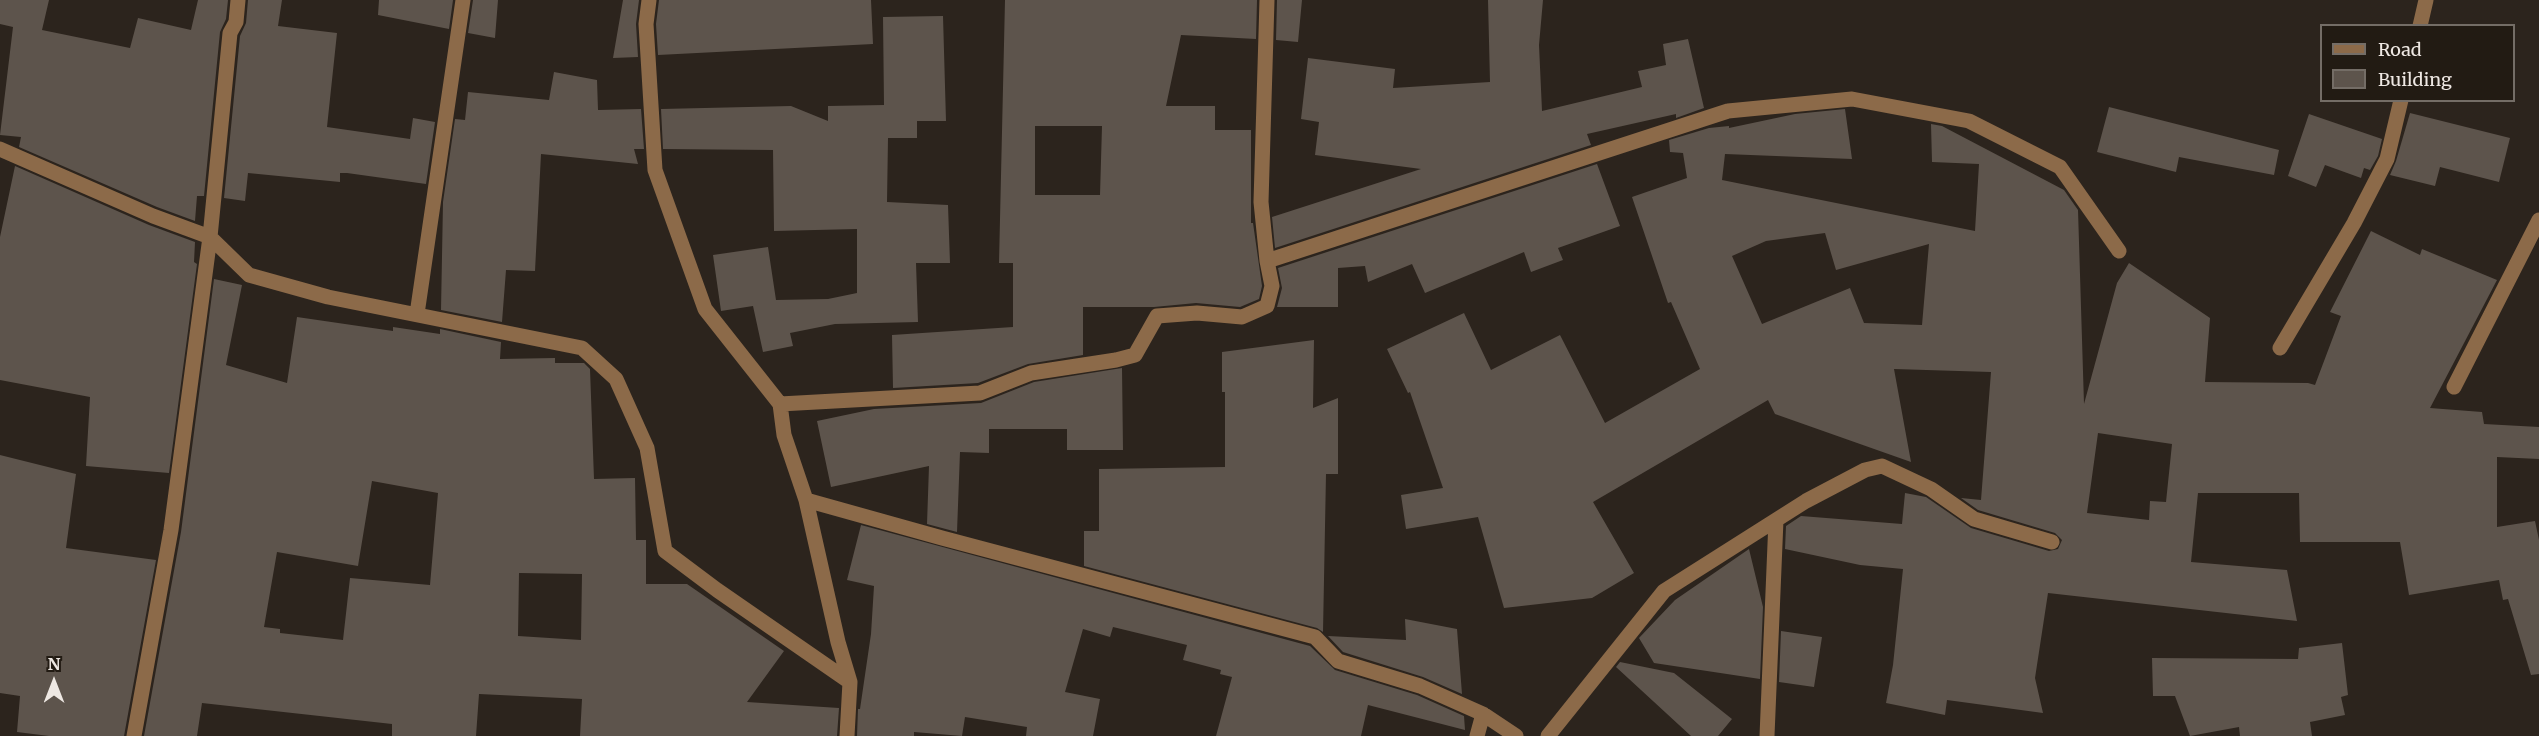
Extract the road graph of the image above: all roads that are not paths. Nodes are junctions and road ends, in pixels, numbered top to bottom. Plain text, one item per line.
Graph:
1 (238, 0) edge
2 (463, 0) edge
3 (650, 0) edge
4 (1267, 0) edge
5 (2426, 0) edge
6 (2420, 24) edge
7 (2401, 102) edge
8 (0, 148) edge
9 (2539, 220) edge
10 (210, 237) junction
11 (2119, 251) dead end
12 (1267, 261) junction
13 (417, 314) junction
14 (2280, 348) dead end
15 (2454, 387) dead end
16 (780, 404) junction
17 (806, 500) junction
18 (1776, 520) junction
19 (2052, 542) dead end
20 (850, 681) junction
21 (1483, 714) junction
22 (134, 736) edge
23 (848, 736) edge
24 (1477, 736) edge
25 (1516, 736) edge
26 (1548, 736) edge
27 (1767, 736) edge

1 - 10 street
2 - 13 street
3 - 16 street
4 - 12 street
5 - 6 street
7 - 14 street
8 - 10 street
9 - 15 street
10 - 13 street
10 - 22 street
11 - 12 street
12 - 16 street
13 - 20 street
16 - 17 street
17 - 20 street
17 - 21 street
18 - 19 street
18 - 26 street
18 - 27 street
20 - 23 street
21 - 24 street
21 - 25 street

